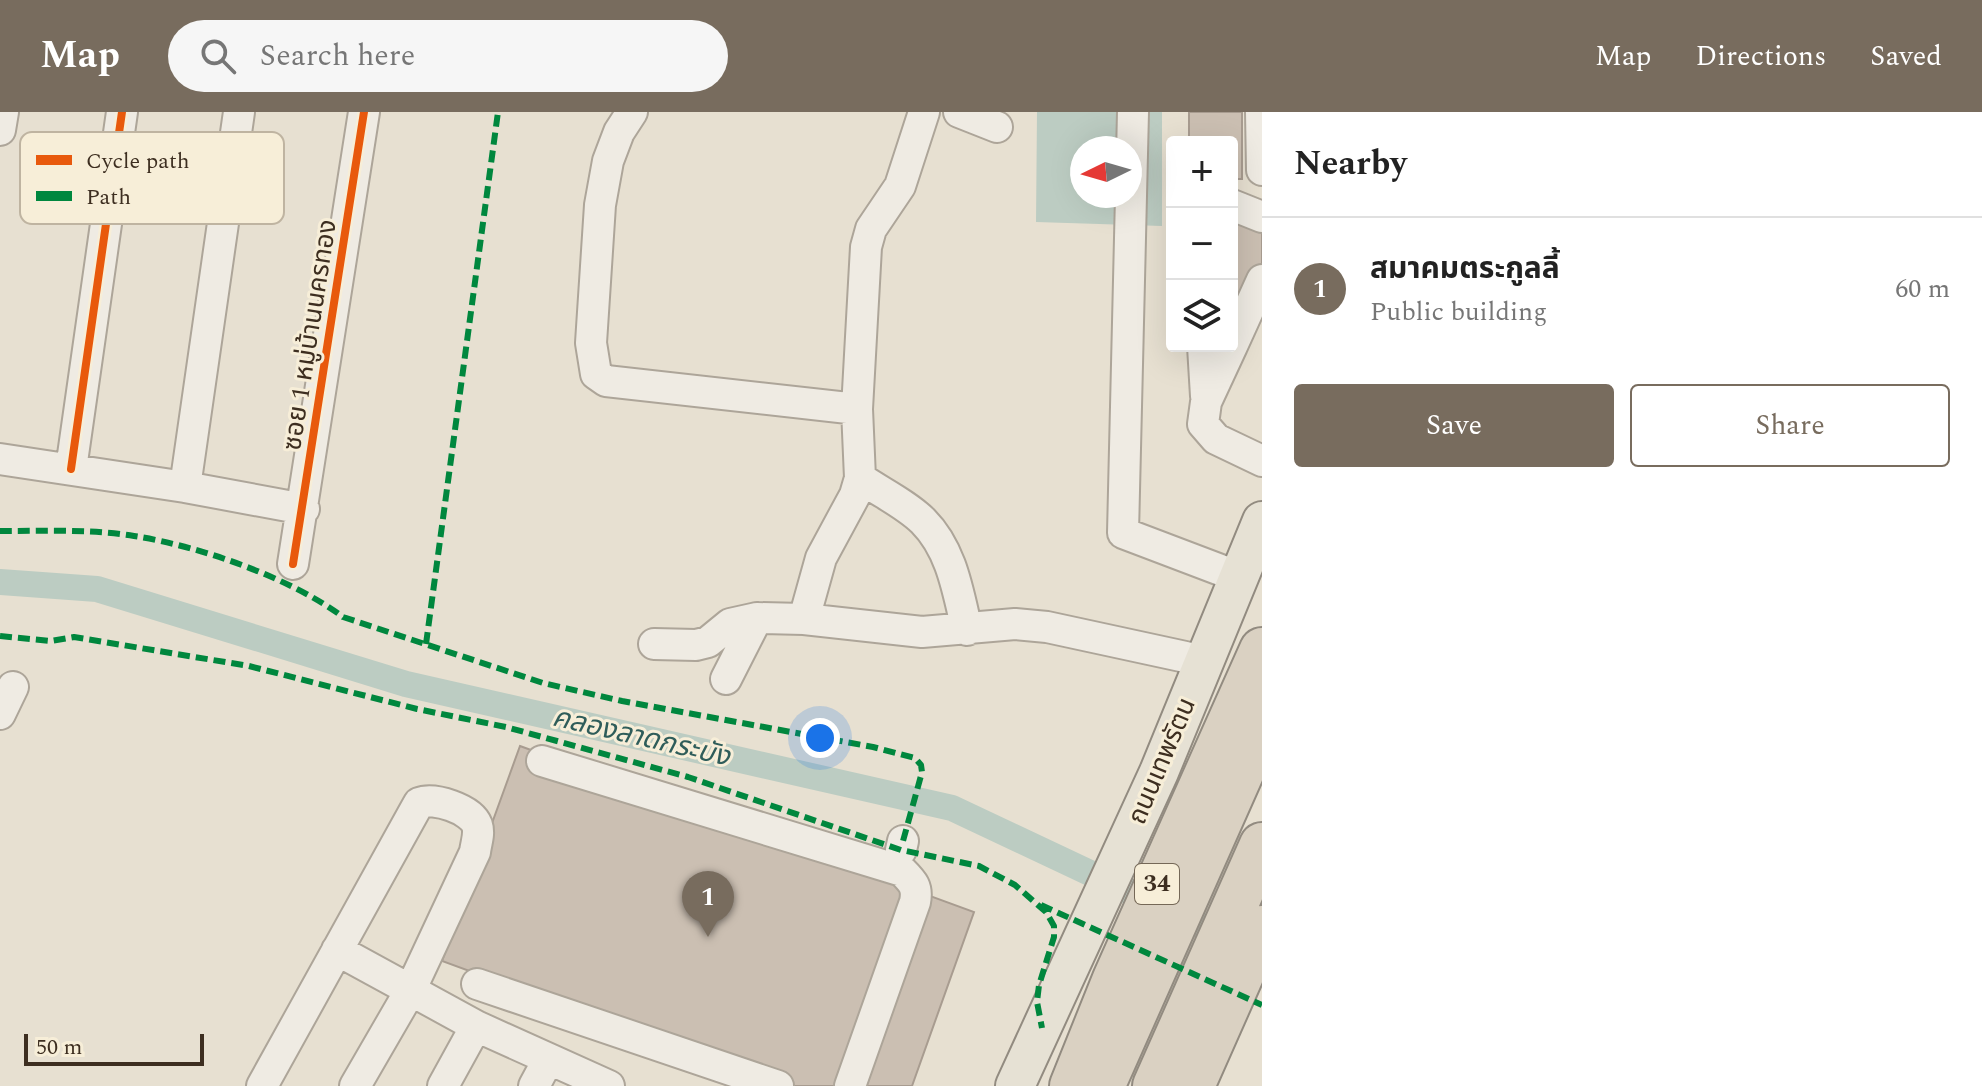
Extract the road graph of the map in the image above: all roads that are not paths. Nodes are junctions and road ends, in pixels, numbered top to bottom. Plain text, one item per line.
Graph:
1 (3, 112) edge
2 (122, 112) edge
3 (239, 112) edge
4 (362, 112) edge
5 (632, 112) edge
6 (924, 112) edge
7 (959, 112) edge
8 (1133, 112) edge
9 (1261, 112) edge
10 (997, 127) dead end
11 (0, 130) edge
12 (119, 132) edge
13 (236, 132) edge
14 (1262, 170) edge
15 (1238, 207) edge
16 (1262, 217) edge
17 (106, 224) edge
18 (223, 224) edge
19 (1262, 280) edge
20 (1238, 333) edge
21 (1203, 352) edge
22 (1229, 352) edge
23 (1206, 402) junction
24 (857, 409) junction
25 (0, 459) edge
26 (1262, 461) edge
27 (71, 469) junction
28 (860, 478) junction
29 (185, 487) junction
30 (304, 509) junction
31 (1262, 521) edge
32 (293, 564) dead end
33 (1239, 577) junction
34 (757, 618) junction
35 (804, 619) junction
36 (967, 630) junction
37 (654, 644) dead end
38 (1262, 650) edge
39 (1204, 661) junction
40 (726, 679) dead end
41 (1262, 726) edge
42 (542, 761) dead end
43 (1262, 845) edge
44 (1262, 928) edge
45 (337, 950) junction
46 (477, 984) dead end
47 (410, 991) junction
48 (476, 1026) junction
49 (541, 1073) edge
50 (267, 1084) edge
51 (355, 1086) edge
52 (443, 1086) edge
53 (609, 1086) edge
54 (778, 1086) edge
55 (850, 1086) edge
56 (1015, 1086) edge
57 (1072, 1086) edge
58 (1103, 1086) edge
59 (1155, 1086) edge
60 (1192, 1086) edge

1 - 11 street
2 - 12 street
3 - 13 street
4 - 30 street, ซอย 1 หมู่บ้านนครทอง
5 - 24 street
6 - 24 street
7 - 10 street
8 - 33 street
9 - 14 street
15 - 16 street
17 - 27 street
18 - 29 street
19 - 20 street
21 - 23 street
22 - 23 street
23 - 26 street
24 - 28 street
25 - 27 street
27 - 29 street
28 - 35 street
28 - 36 street
29 - 30 street
30 - 32 street, ซอย 1 หมู่บ้านนครทอง
31 - 33 main road, ถนนเทพรัตน / 34
33 - 39 main road, ถนนเทพรัตน / 34
34 - 35 street
34 - 37 street
34 - 40 street
35 - 36 street
36 - 39 street
38 - 57 highway, ถนนเทพรัตน / 34
39 - 56 main road, ถนนเทพรัตน / 34
41 - 58 highway
42 - 55 street
43 - 59 highway
44 - 60 highway
45 - 47 street
45 - 47 street
45 - 50 street
46 - 54 street
47 - 48 street
47 - 51 street
48 - 49 street
48 - 52 street
49 - 53 street

